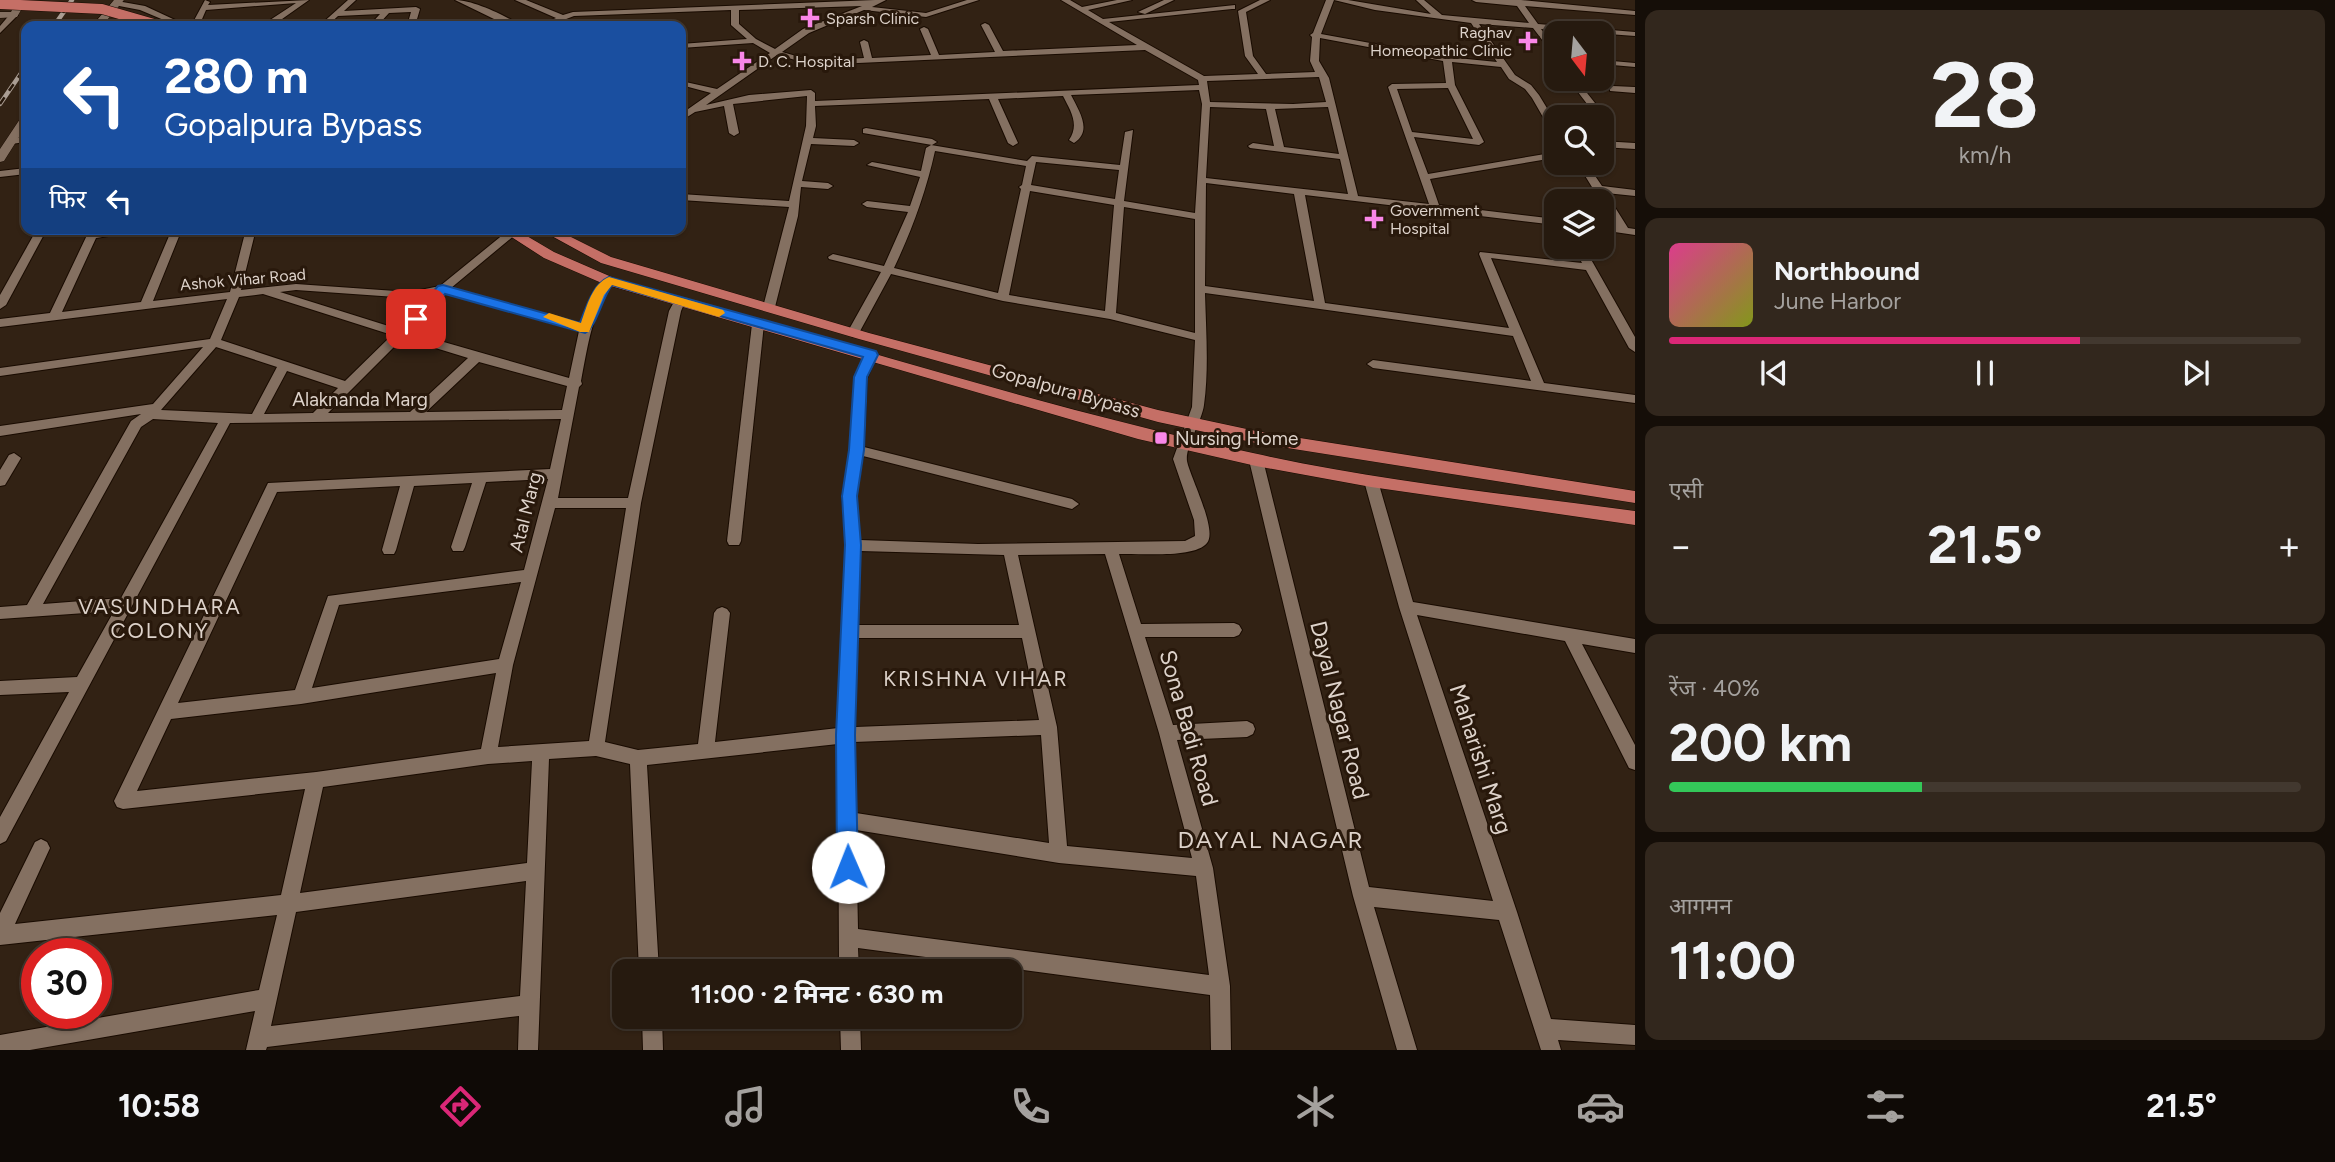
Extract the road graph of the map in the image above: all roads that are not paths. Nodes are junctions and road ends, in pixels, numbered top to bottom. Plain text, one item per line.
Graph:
1 (22, 0) edge
2 (305, 0) edge
3 (352, 0) edge
4 (459, 0) edge
5 (519, 0) edge
6 (882, 0) edge
7 (975, 0) edge
8 (1065, 0) edge
9 (1128, 0) edge
10 (1170, 0) edge
11 (1212, 0) edge
12 (1264, 0) edge
13 (1330, 0) edge
14 (1338, 0) edge
15 (1420, 0) edge
16 (1476, 0) edge
17 (1573, 0) edge
18 (118, 2) edge
19 (260, 2) edge
20 (1518, 2) edge
21 (872, 3) junction
22 (205, 4) edge
23 (774, 4) edge
24 (0, 7) edge
25 (860, 7) junction
26 (1232, 7) junction
27 (735, 9) junction
28 (1581, 10) junction
29 (387, 11) junction
30 (1242, 11) junction
31 (1635, 13) edge
32 (337, 14) junction
33 (0, 15) edge
34 (14, 15) junction
35 (1092, 16) junction
36 (502, 18) junction
37 (563, 19) junction
38 (1119, 19) junction
39 (1440, 19) junction
40 (102, 21) edge
41 (123, 21) edge
42 (148, 21) edge
43 (172, 21) edge
44 (197, 21) edge
45 (277, 21) edge
46 (329, 21) edge
47 (378, 21) edge
48 (412, 21) edge
49 (494, 21) edge
50 (508, 21) edge
51 (557, 21) edge
52 (1591, 21) edge
53 (1474, 22) junction
54 (985, 25) dead end
55 (1534, 27) junction
56 (1544, 28) edge
57 (924, 29) dead end
58 (0, 31) edge
59 (1630, 33) edge
60 (1314, 35) junction
61 (1544, 40) edge
62 (752, 41) junction
63 (863, 42) dead end
64 (1635, 42) edge
65 (686, 46) edge
66 (1147, 47) junction
67 (774, 53) junction
68 (1000, 54) junction
69 (936, 57) junction
70 (1447, 59) junction
71 (869, 61) junction
72 (1614, 63) edge
73 (1504, 65) junction
74 (1635, 65) edge
75 (1320, 74) junction
76 (1264, 77) junction
77 (1203, 83) junction
78 (686, 84) edge
79 (1451, 85) junction
80 (1614, 89) edge
81 (1635, 90) edge
82 (1581, 91) edge
83 (718, 92) junction
84 (1066, 93) junction
85 (993, 97) junction
86 (728, 103) junction
87 (812, 104) junction
88 (1206, 104) junction
89 (1331, 104) junction
90 (1592, 105) edge
91 (1270, 107) junction
92 (693, 110) junction
93 (1544, 111) edge
94 (686, 115) edge
95 (21, 126) edge
96 (866, 131) dead end
97 (1130, 132) dead end
98 (734, 133) dead end
99 (1409, 134) junction
100 (21, 140) edge
101 (1074, 140) dead end
102 (11, 141) junction
103 (807, 141) junction
104 (855, 143) dead end
105 (932, 143) junction
106 (1013, 143) dead end
107 (1614, 145) edge
108 (1252, 146) dead end
109 (1635, 146) edge
110 (1280, 150) junction
111 (1343, 157) junction
112 (1544, 157) edge
113 (0, 158) edge
114 (1030, 164) junction
115 (872, 165) dead end
116 (1125, 168) junction
117 (21, 172) edge
118 (0, 174) edge
119 (926, 175) junction
120 (1590, 175) edge
121 (1424, 177) junction
122 (1201, 180) junction
123 (797, 184) junction
124 (828, 186) dead end
125 (1024, 187) junction
126 (1600, 189) edge
127 (1299, 191) junction
128 (1614, 191) edge
129 (1635, 193) edge
130 (686, 197) edge
131 (1354, 198) junction
132 (1119, 203) junction
133 (794, 204) junction
134 (867, 204) dead end
135 (1435, 208) junction
136 (1614, 209) edge
137 (914, 210) junction
138 (1200, 217) junction
139 (1544, 221) edge
140 (1629, 231) edge
141 (39, 235) edge
142 (92, 235) edge
143 (175, 235) edge
144 (250, 235) edge
145 (505, 235) edge
146 (519, 235) edge
147 (557, 235) edge
148 (833, 257) dead end
149 (1585, 259) edge
150 (1589, 267) junction
151 (890, 270) junction
152 (609, 281) junction
153 (443, 289) junction
154 (1199, 289) junction
155 (259, 290) junction
156 (235, 293) junction
157 (1003, 298) junction
158 (679, 302) junction
159 (146, 304) junction
160 (0, 305) edge
161 (1320, 306) junction
162 (769, 307) junction
163 (1110, 315) junction
164 (54, 316) junction
165 (0, 323) edge
166 (758, 324) junction
167 (585, 329) junction
168 (853, 333) junction
169 (1518, 333) junction
170 (402, 334) junction
171 (1202, 338) junction
172 (214, 342) junction
173 (1635, 348) edge
174 (871, 355) junction
175 (477, 357) junction
176 (1373, 364) dead end
177 (284, 365) junction
178 (0, 372) edge
179 (576, 384) junction
180 (346, 386) junction
181 (1539, 387) junction
182 (1635, 400) edge
183 (154, 411) junction
184 (568, 414) junction
185 (317, 417) junction
186 (256, 418) junction
187 (411, 418) junction
188 (226, 419) junction
189 (1194, 423) junction
190 (0, 431) edge
191 (1187, 444) junction
192 (857, 450) junction
193 (14, 458) dead end
194 (1256, 460) junction
195 (555, 474) junction
196 (481, 477) junction
197 (409, 480) junction
198 (0, 481) edge
199 (1371, 481) junction
200 (1635, 497) edge
201 (550, 503) junction
202 (634, 503) junction
203 (1072, 504) dead end
204 (1635, 518) edge
205 (734, 541) dead end
206 (853, 545) junction
207 (458, 547) dead end
208 (1110, 548) junction
209 (389, 550) dead end
210 (1010, 550) junction
211 (529, 575) junction
212 (124, 604) junction
213 (1407, 607) junction
214 (31, 611) junction
215 (0, 613) edge
216 (722, 613) dead end
217 (1234, 630) dead end
218 (1028, 631) junction
219 (1135, 631) junction
220 (850, 632) junction
221 (1569, 633) junction
222 (1635, 646) edge
223 (505, 665) junction
224 (81, 684) junction
225 (0, 688) edge
226 (300, 697) junction
227 (165, 712) junction
228 (1049, 727) junction
229 (1247, 729) dead end
230 (1167, 733) junction
231 (846, 735) junction
232 (596, 748) junction
233 (541, 752) junction
234 (705, 752) junction
235 (488, 756) junction
236 (638, 758) junction
237 (1635, 762) edge
238 (316, 780) junction
239 (847, 820) junction
240 (0, 835) edge
241 (41, 848) dead end
242 (1059, 853) junction
243 (1204, 867) junction
244 (536, 871) junction
245 (1362, 896) junction
246 (289, 904) junction
247 (1508, 912) junction
248 (5, 913) edge
249 (0, 934) edge
250 (849, 937) junction
251 (648, 959) edge
252 (849, 959) edge
253 (1220, 986) junction
254 (267, 999) junction
255 (530, 1004) junction
256 (652, 1029) edge
257 (850, 1029) edge
258 (1544, 1029) junction
259 (1635, 1035) edge
260 (257, 1044) edge
261 (0, 1045) edge
262 (528, 1050) edge
263 (653, 1050) edge
264 (850, 1050) edge
265 (1221, 1050) edge
266 (1407, 1050) edge
267 (1551, 1050) edge

1 - 34 street
2 - 19 street
2 - 45 street
3 - 32 street
4 - 36 street
5 - 37 street
6 - 21 street
7 - 25 street
8 - 35 street
9 - 35 street
10 - 38 street
11 - 26 street
12 - 30 street
13 - 60 street
14 - 39 street
15 - 39 street
16 - 20 street
17 - 28 street
18 - 40 street
18 - 43 street
19 - 22 street
20 - 28 street
20 - 55 street
21 - 23 street
21 - 25 street
22 - 44 street
23 - 27 street
24 - 41 main road, bridge
24 - 42 main road, bridge
25 - 67 street
26 - 30 street
26 - 38 street
27 - 37 street
27 - 62 street
28 - 31 street
28 - 52 street
29 - 32 street
29 - 47 street
29 - 48 street
30 - 76 street
32 - 46 street
33 - 34 street
34 - 58 street
35 - 38 street
35 - 66 street
36 - 49 street
36 - 50 street
37 - 51 street
39 - 53 street
53 - 55 street
53 - 73 street
54 - 68 street
55 - 56 street
55 - 61 street
57 - 69 street
59 - 64 street
60 - 70 street
60 - 75 street
62 - 65 street
62 - 67 street
63 - 71 street
66 - 68 street
66 - 77 street
67 - 71 street
67 - 83 street
68 - 69 street
69 - 71 street
70 - 73 street
70 - 79 street
72 - 74 street
73 - 93 street
75 - 76 street
75 - 89 street
76 - 77 street
77 - 84 street
77 - 88 street
78 - 83 street
79 - 99 street
79 - 99 street
80 - 81 street
82 - 90 street
83 - 92 street
84 - 85 street
84 - 101 street
85 - 87 street
85 - 106 street
86 - 87 street
86 - 92 street
86 - 98 street
87 - 103 street
88 - 91 street
88 - 122 street
89 - 91 street
89 - 111 street
91 - 110 street
92 - 94 street
95 - 102 street
96 - 105 street
97 - 116 street
99 - 121 street
100 - 102 street
102 - 113 street
103 - 104 street
103 - 123 street
105 - 114 street
105 - 119 street
107 - 109 street
108 - 110 street
110 - 111 street
111 - 131 street
112 - 121 street
114 - 116 street
114 - 125 street
115 - 119 street
116 - 132 street
117 - 118 street
119 - 137 street
120 - 126 street
121 - 135 street
122 - 127 street
122 - 138 street
123 - 124 street
123 - 133 street
125 - 132 street
125 - 157 street
127 - 131 street
127 - 161 street
128 - 129 street
130 - 133 street
131 - 135 street
132 - 138 street
132 - 163 street
133 - 162 street
134 - 137 street
135 - 139 street
136 - 140 street
137 - 151 street
138 - 154 street
141 - 160 street
142 - 164 street
143 - 159 street
144 - 156 street
145 - 153 street, Ashok Vihar Road
146 - 152 main road, Gopalpura Bypass
147 - 162 main road, Gopalpura Bypass
148 - 151 street
149 - 150 street
150 - 169 street
150 - 173 street
151 - 157 street
151 - 168 street
152 - 158 main road, Gopalpura Bypass
152 - 167 street, Atal Marg
153 - 155 street, Ashok Vihar Road
153 - 167 street
153 - 170 street
154 - 161 street
154 - 171 street
155 - 156 street, Ashok Vihar Road
155 - 170 street
156 - 159 street, Ashok Vihar Road
156 - 172 street
157 - 163 street
158 - 166 main road, Gopalpura Bypass
158 - 202 street
159 - 164 street, Ashok Vihar Road
161 - 169 street
162 - 168 main road, Gopalpura Bypass
163 - 171 street
164 - 165 street, Ashok Vihar Road
166 - 174 main road, Gopalpura Bypass
166 - 205 street
167 - 179 street, Atal Marg
168 - 189 main road, Gopalpura Bypass
169 - 181 street
170 - 175 street
170 - 180 street
171 - 189 street
172 - 177 street
172 - 178 street
172 - 183 street
174 - 191 main road, Gopalpura Bypass
174 - 192 street
175 - 179 street
175 - 187 street
176 - 181 street
177 - 180 street
177 - 186 street
179 - 184 street, Atal Marg
180 - 185 street
181 - 182 street
183 - 188 street, Alaknanda Marg
183 - 190 street, Alaknanda Marg
183 - 214 street
184 - 187 street, Alaknanda Marg
184 - 195 street, Atal Marg
185 - 186 street, Alaknanda Marg
185 - 187 street, Alaknanda Marg
186 - 188 street, Alaknanda Marg
188 - 212 street
189 - 191 street
189 - 200 main road, Gopalpura Bypass
191 - 194 main road, Gopalpura Bypass
191 - 208 street
192 - 203 street
192 - 206 street
193 - 198 street
194 - 199 main road, Gopalpura Bypass
194 - 245 street, Dayal Nagar Road
195 - 196 street
195 - 201 street, Atal Marg
196 - 197 street
196 - 207 street
197 - 209 street
197 - 227 street
199 - 204 main road, Gopalpura Bypass
199 - 213 street, Maharishi Marg
201 - 202 street
201 - 211 street, Atal Marg
202 - 232 street
206 - 210 street
206 - 220 street
208 - 210 street
208 - 219 street, Sona Badi Road
210 - 218 street
211 - 223 street, Atal Marg
211 - 226 street
212 - 214 street
212 - 224 street
213 - 221 street
213 - 247 street, Maharishi Marg
214 - 215 street
216 - 234 street
217 - 219 street
218 - 220 street
218 - 228 street
219 - 230 street, Sona Badi Road
220 - 231 street
221 - 222 street
221 - 237 street
223 - 226 street
223 - 235 street, Atal Marg
224 - 225 street
224 - 240 street
226 - 227 street
227 - 238 street
228 - 231 street
228 - 242 street
229 - 230 street
230 - 243 street, Sona Badi Road
231 - 234 street
231 - 239 street
232 - 233 street
232 - 236 street
233 - 235 street
233 - 244 street
234 - 236 street
235 - 238 street
236 - 251 street
238 - 246 street
239 - 242 street
239 - 250 street
241 - 248 street
242 - 243 street
243 - 253 street, Sona Badi Road
244 - 246 street
244 - 255 street
245 - 247 street
245 - 266 street, Dayal Nagar Road
246 - 249 street
246 - 254 street
247 - 258 street, Maharishi Marg
248 - 249 street
250 - 252 street
250 - 253 street
253 - 265 street, Sona Badi Road
254 - 260 street
254 - 261 street
255 - 260 street
255 - 262 street
256 - 263 street
257 - 264 street
258 - 259 street
258 - 267 street, Maharishi Marg

